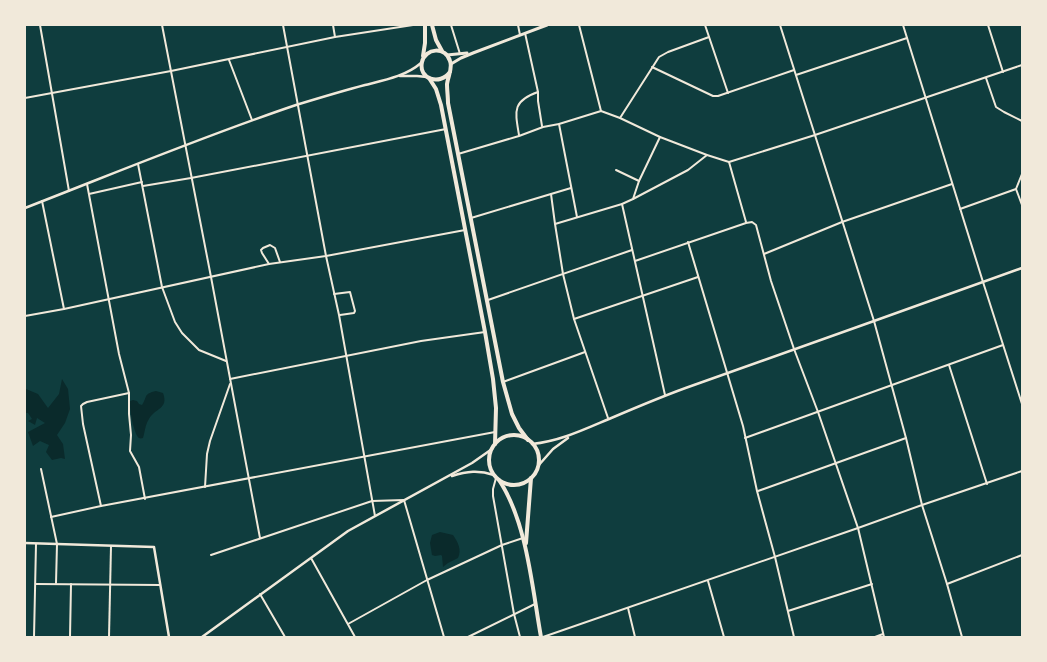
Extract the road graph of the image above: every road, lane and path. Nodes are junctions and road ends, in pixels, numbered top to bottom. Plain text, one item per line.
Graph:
1 (40, 25) edge
2 (162, 25) edge
3 (283, 25) edge
4 (333, 25) edge
5 (408, 25) edge
6 (413, 25) edge
7 (424, 25) edge
8 (432, 25) edge
9 (451, 25) edge
10 (518, 25) edge
11 (547, 25) edge
12 (579, 25) edge
13 (706, 25) edge
14 (780, 25) edge
15 (903, 25) edge
16 (988, 25) edge
17 (526, 33) junction
18 (520, 35) junction
19 (335, 37) junction
20 (709, 37) junction
21 (907, 38) junction
22 (287, 46) junction
23 (473, 53) junction
24 (445, 54) junction
25 (460, 54) junction
26 (229, 59) junction
27 (422, 62) junction
28 (451, 64) junction
29 (1022, 65) edge
30 (652, 67) junction
31 (794, 70) junction
32 (171, 71) junction
33 (450, 72) junction
34 (1002, 72) junction
35 (796, 75) junction
36 (398, 76) junction
37 (428, 78) junction
38 (986, 78) junction
39 (538, 92) junction
40 (52, 93) junction
41 (728, 93) junction
42 (25, 98) edge
43 (926, 98) junction
44 (298, 104) junction
45 (601, 111) junction
46 (620, 118) junction
47 (252, 120) junction
48 (1022, 121) edge
49 (559, 124) junction
50 (542, 127) junction
51 (446, 130) junction
52 (815, 135) junction
53 (519, 136) junction
54 (660, 137) junction
55 (184, 146) junction
56 (458, 154) junction
57 (707, 155) junction
58 (308, 156) junction
59 (728, 162) junction
60 (138, 164) junction
61 (616, 170) dead end
62 (1022, 174) edge
63 (191, 178) junction
64 (639, 181) junction
65 (142, 182) junction
66 (87, 184) junction
67 (953, 184) junction
68 (143, 186) junction
69 (571, 188) junction
70 (1016, 189) junction
71 (69, 191) junction
72 (89, 194) junction
73 (551, 194) junction
74 (633, 198) junction
75 (42, 201) junction
76 (622, 204) junction
77 (1022, 205) edge
78 (25, 208) edge
79 (960, 209) junction
80 (470, 218) junction
81 (577, 218) junction
82 (842, 222) junction
83 (746, 223) junction
84 (555, 224) junction
85 (465, 230) junction
86 (688, 242) junction
87 (632, 250) junction
88 (764, 254) junction
89 (326, 256) junction
90 (634, 261) junction
91 (280, 262) junction
92 (269, 264) junction
93 (1022, 268) edge
94 (563, 274) junction
95 (211, 277) junction
96 (698, 277) junction
97 (982, 282) junction
98 (162, 287) junction
99 (334, 294) junction
100 (642, 296) junction
101 (109, 299) junction
102 (486, 301) junction
103 (64, 309) junction
104 (339, 315) junction
105 (25, 316) edge
106 (574, 319) junction
107 (874, 322) junction
108 (485, 332) junction
109 (1003, 345) junction
110 (794, 349) junction
111 (585, 352) junction
112 (345, 356) junction
113 (226, 361) junction
114 (949, 365) junction
115 (726, 373) junction
116 (230, 379) junction
117 (503, 382) junction
118 (231, 383) junction
119 (892, 385) junction
120 (129, 394) junction
121 (665, 395) junction
122 (1022, 404) edge
123 (818, 412) junction
124 (609, 419) junction
125 (496, 432) junction
126 (571, 435) junction
127 (745, 438) junction
128 (906, 438) junction
129 (528, 440) junction
130 (495, 444) junction
131 (532, 444) junction
132 (492, 449) junction
133 (365, 457) junction
134 (835, 464) junction
135 (538, 466) junction
136 (41, 469) dead end
137 (1022, 472) edge
138 (446, 478) junction
139 (496, 478) junction
140 (531, 478) junction
141 (249, 479) junction
142 (987, 484) junction
143 (205, 487) junction
144 (757, 491) junction
145 (145, 499) junction
146 (404, 500) junction
147 (372, 501) junction
148 (922, 505) junction
149 (101, 506) junction
150 (375, 516) junction
151 (51, 517) junction
152 (858, 528) junction
153 (260, 538) junction
154 (523, 538) junction
155 (25, 543) edge
156 (36, 543) junction
157 (56, 544) junction
158 (502, 545) junction
159 (111, 546) junction
160 (525, 548) junction
161 (211, 555) dead end
162 (1022, 555) edge
163 (310, 557) junction
164 (775, 557) junction
165 (427, 580) junction
166 (708, 581) junction
167 (36, 584) junction
168 (56, 584) junction
169 (71, 584) junction
170 (110, 584) junction
171 (872, 584) junction
172 (947, 584) junction
173 (160, 585) junction
174 (260, 594) junction
175 (535, 604) junction
176 (628, 608) junction
177 (788, 611) junction
178 (514, 614) junction
179 (348, 624) junction
180 (208, 632) junction
181 (723, 636) edge
182 (884, 636) edge
183 (34, 637) edge
184 (70, 637) edge
185 (109, 637) edge
186 (169, 637) edge
187 (202, 637) edge
188 (211, 637) edge
189 (285, 637) edge
190 (355, 637) edge
191 (444, 637) edge
192 (468, 637) edge
193 (520, 637) edge
194 (542, 637) edge
195 (636, 637) edge
196 (719, 637) edge
197 (794, 637) edge
198 (875, 637) edge
199 (962, 637) edge

1 - 40 street
2 - 32 street
3 - 22 street
4 - 19 street
5 - 6 street
5 - 19 street
7 - 27 highway
8 - 24 highway
9 - 25 street
10 - 18 street
11 - 17 main road
12 - 45 street
13 - 20 street
14 - 31 street
15 - 21 street
16 - 34 street
17 - 18 main road
17 - 39 street
18 - 23 main road
19 - 22 street
20 - 30 street
20 - 41 street
21 - 35 street
21 - 43 street
22 - 26 street
22 - 44 street
23 - 25 main road
23 - 28 main road
24 - 25 main road
24 - 27 highway
24 - 28 highway
26 - 32 street
26 - 47 street
27 - 36 street
27 - 37 highway
28 - 33 highway
29 - 34 street
30 - 41 street
30 - 46 street
31 - 35 street
31 - 41 street
32 - 40 street
32 - 55 street
33 - 37 highway
33 - 56 highway
34 - 38 street
35 - 52 street
36 - 37 street
36 - 44 street
37 - 51 highway
38 - 43 street
38 - 48 street
39 - 50 street
39 - 53 street
40 - 42 street
40 - 71 street
43 - 52 street
43 - 67 street
44 - 47 street
44 - 58 street
45 - 46 street
45 - 49 street
46 - 54 street
47 - 55 street
49 - 50 street
49 - 69 street
50 - 53 street
51 - 58 street
51 - 85 highway
52 - 59 street
52 - 82 street
53 - 56 street
54 - 57 street
54 - 64 street
55 - 60 street
55 - 63 street
56 - 80 highway
57 - 59 street
57 - 74 street
58 - 63 street
58 - 89 street
59 - 83 street
60 - 65 street
60 - 66 street
61 - 64 street
62 - 70 street
63 - 68 street
63 - 95 street
64 - 74 street
65 - 68 street
65 - 72 street
66 - 71 street
66 - 72 street
67 - 79 street
67 - 82 street
68 - 98 street
69 - 73 street
69 - 81 street
70 - 77 street
70 - 79 street
71 - 75 street
72 - 101 street
73 - 80 street
73 - 84 street
74 - 76 street
75 - 78 street
75 - 103 street
76 - 81 street
76 - 87 street
79 - 97 street
80 - 102 highway
81 - 84 street
82 - 88 street
82 - 107 street
83 - 86 street
83 - 88 street
84 - 94 street
85 - 89 street
85 - 108 highway
86 - 90 street
86 - 96 street
87 - 90 street
87 - 94 street
88 - 110 street
89 - 91 street
89 - 99 street
90 - 100 street
91 - 92 street
91 - 92 street
92 - 95 street
93 - 97 street
94 - 102 street
94 - 106 street
95 - 98 street
95 - 113 street
96 - 100 street
96 - 115 street
97 - 107 street
97 - 109 street
98 - 101 street
98 - 113 street
99 - 104 street
99 - 104 street
100 - 106 street
100 - 121 street
101 - 103 street
101 - 120 street
102 - 117 highway
103 - 105 street
104 - 112 street
106 - 111 street
107 - 110 street
107 - 119 street
108 - 112 street
108 - 125 highway
109 - 114 street
109 - 122 street
110 - 115 street
110 - 123 street
111 - 117 street
111 - 124 street
112 - 116 street
112 - 133 street
113 - 116 street
114 - 119 street
114 - 142 street
115 - 121 street
115 - 127 street
116 - 118 street
117 - 129 highway
118 - 141 street
118 - 143 street
119 - 123 street
119 - 128 street
120 - 145 street
120 - 149 street
121 - 124 street
123 - 127 street
123 - 134 street
124 - 126 street
125 - 130 highway
125 - 133 street
126 - 131 street
126 - 135 street
127 - 144 street
128 - 134 street
128 - 148 street
129 - 130 highway
129 - 131 highway
130 - 132 highway
131 - 135 highway
132 - 138 street
132 - 139 highway
133 - 141 street
133 - 147 street
134 - 144 street
134 - 152 street
135 - 140 highway
136 - 151 street
137 - 142 street
138 - 139 street
138 - 146 street
139 - 140 highway
139 - 154 highway
139 - 158 street
140 - 160 highway
141 - 143 street
141 - 153 street
142 - 148 street
143 - 145 street
144 - 164 street
145 - 149 street
146 - 147 street
146 - 150 street
146 - 165 street
147 - 150 street
147 - 153 street
148 - 152 street
148 - 172 street
149 - 151 street
150 - 163 street
151 - 157 street
152 - 164 street
152 - 171 street
153 - 161 street
154 - 158 street
154 - 160 highway
155 - 156 street
156 - 157 street
156 - 167 street
157 - 159 street
157 - 168 street
158 - 165 street
158 - 178 street
159 - 170 street
159 - 173 street
160 - 175 highway
162 - 172 street
163 - 174 street
163 - 179 street
164 - 166 street
164 - 177 street
165 - 179 street
165 - 191 street
166 - 176 street
166 - 181 street
167 - 168 street
167 - 183 street
168 - 169 street
169 - 170 street
169 - 184 street
170 - 173 street
170 - 185 street
171 - 177 street
171 - 182 street
172 - 199 street
173 - 186 street
174 - 180 street
174 - 189 street
175 - 178 street
175 - 194 highway
176 - 194 street
176 - 195 street
177 - 197 street
178 - 192 street
178 - 193 street
179 - 190 street
180 - 187 street
180 - 188 street
181 - 196 street
182 - 198 street

